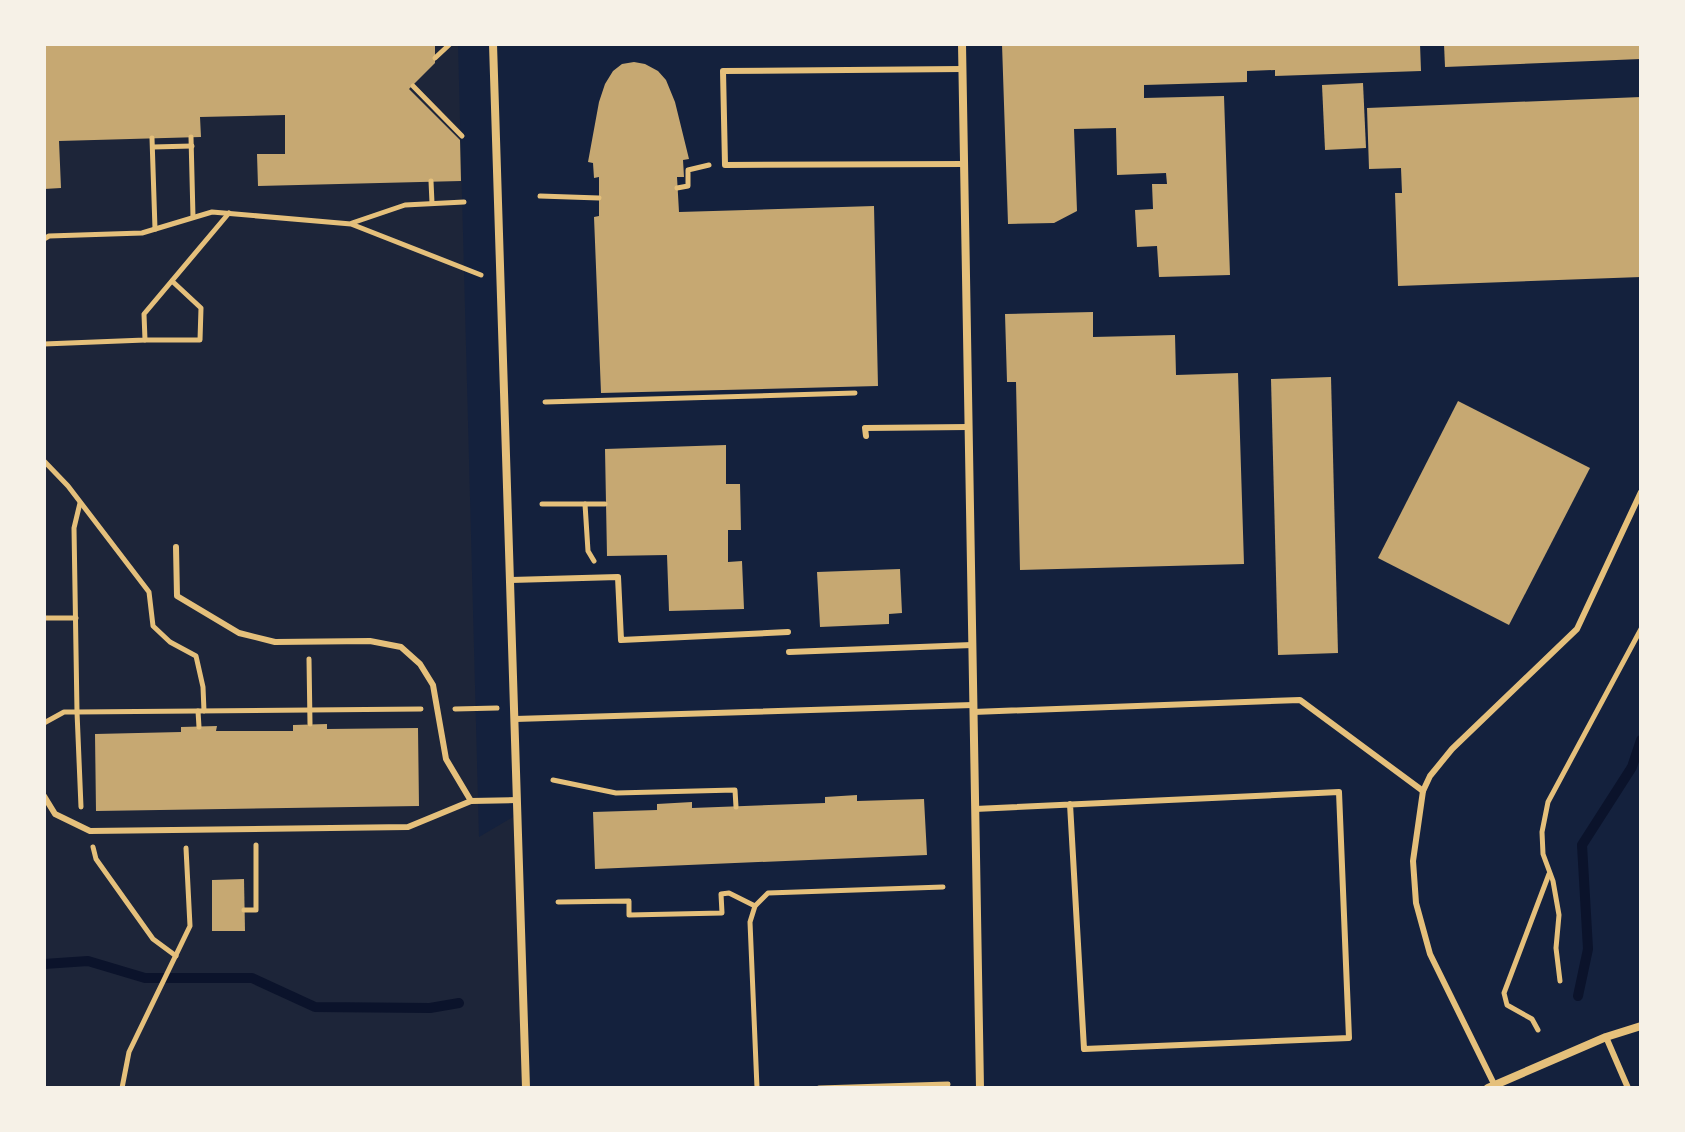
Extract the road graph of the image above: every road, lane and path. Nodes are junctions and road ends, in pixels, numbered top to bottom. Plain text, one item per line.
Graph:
1 (450, 44) edge
2 (493, 44) edge
3 (962, 44) edge
4 (435, 58) dead end
5 (962, 69) junction
6 (413, 86) dead end
7 (462, 136) dead end
8 (191, 137) dead end
9 (152, 138) dead end
10 (192, 146) junction
11 (152, 147) junction
12 (725, 161) junction
13 (964, 164) junction
14 (431, 181) dead end
15 (677, 188) dead end
16 (540, 196) dead end
17 (599, 198) dead end
18 (464, 202) dead end
19 (432, 203) junction
20 (229, 213) junction
21 (193, 217) junction
22 (351, 224) junction
23 (155, 229) junction
24 (44, 239) edge
25 (172, 281) junction
26 (502, 284) junction
27 (145, 340) junction
28 (44, 344) edge
29 (855, 393) dead end
30 (545, 402) dead end
31 (968, 427) junction
32 (866, 436) dead end
33 (44, 461) edge
34 (1641, 492) edge
35 (80, 502) junction
36 (542, 504) dead end
37 (585, 504) junction
38 (605, 504) dead end
39 (176, 547) dead end
40 (604, 578) junction
41 (511, 580) junction
42 (44, 618) edge
43 (76, 618) junction
44 (1641, 629) edge
45 (788, 632) dead end
46 (309, 642) junction
47 (972, 645) junction
48 (789, 652) dead end
49 (973, 708) junction
50 (437, 709) junction
51 (476, 709) dead end
52 (310, 710) junction
53 (201, 711) junction
54 (77, 712) junction
55 (515, 719) junction
56 (44, 723) edge
57 (310, 724) dead end
58 (199, 727) dead end
59 (553, 780) dead end
60 (1423, 791) junction
61 (44, 796) edge
62 (517, 800) junction
63 (471, 801) junction
64 (1070, 804) junction
65 (736, 807) dead end
66 (975, 809) junction
67 (186, 828) junction
68 (256, 828) junction
69 (90, 831) junction
70 (1550, 874) junction
71 (943, 887) dead end
72 (558, 902) dead end
73 (755, 906) junction
74 (244, 910) dead end
75 (176, 956) junction
76 (1560, 981) dead end
77 (1641, 1026) edge
78 (1538, 1030) dead end
79 (1606, 1037) junction
80 (948, 1084) dead end
81 (1491, 1086) edge
82 (122, 1088) edge
83 (526, 1088) edge
84 (757, 1088) edge
85 (819, 1088) edge
86 (980, 1088) edge
87 (1628, 1088) edge

1 - 4 path
2 - 26 street
3 - 5 street
5 - 12 lane
5 - 13 street
6 - 7 path
8 - 10 path
9 - 11 path
10 - 11 path
10 - 21 path
11 - 23 path
12 - 13 lane
12 - 15 path
13 - 31 street
14 - 19 path
16 - 17 path
18 - 19 path
19 - 22 path
20 - 21 path
20 - 22 path
20 - 25 path
21 - 23 path
22 - 26 path
23 - 24 path
25 - 27 path
25 - 27 path
26 - 41 street
27 - 28 path
29 - 30 path
31 - 32 lane
31 - 47 street
33 - 35 path
34 - 60 lane
35 - 43 path
35 - 53 path
36 - 37 path
37 - 38 path
37 - 40 path
39 - 46 lane
40 - 41 lane
40 - 45 lane
41 - 55 street
42 - 43 path
43 - 54 path
44 - 70 path
46 - 50 lane
46 - 52 path
47 - 48 lane
47 - 49 street
49 - 55 lane
49 - 60 lane
49 - 66 street
50 - 51 path
50 - 52 path
50 - 63 lane
52 - 53 path
52 - 57 path
53 - 54 path
53 - 58 path
54 - 56 path
54 - 69 path
55 - 62 street
59 - 65 path
60 - 81 lane
61 - 69 lane
62 - 63 lane
62 - 83 street
63 - 68 lane
64 - 64 lane
64 - 66 lane
66 - 86 street
67 - 68 lane
67 - 69 lane
67 - 75 path
68 - 74 path
69 - 75 path
70 - 76 path
70 - 78 path
71 - 73 path
72 - 73 path
73 - 84 path
75 - 82 path
77 - 79 street
79 - 81 street
79 - 87 lane
80 - 85 path

